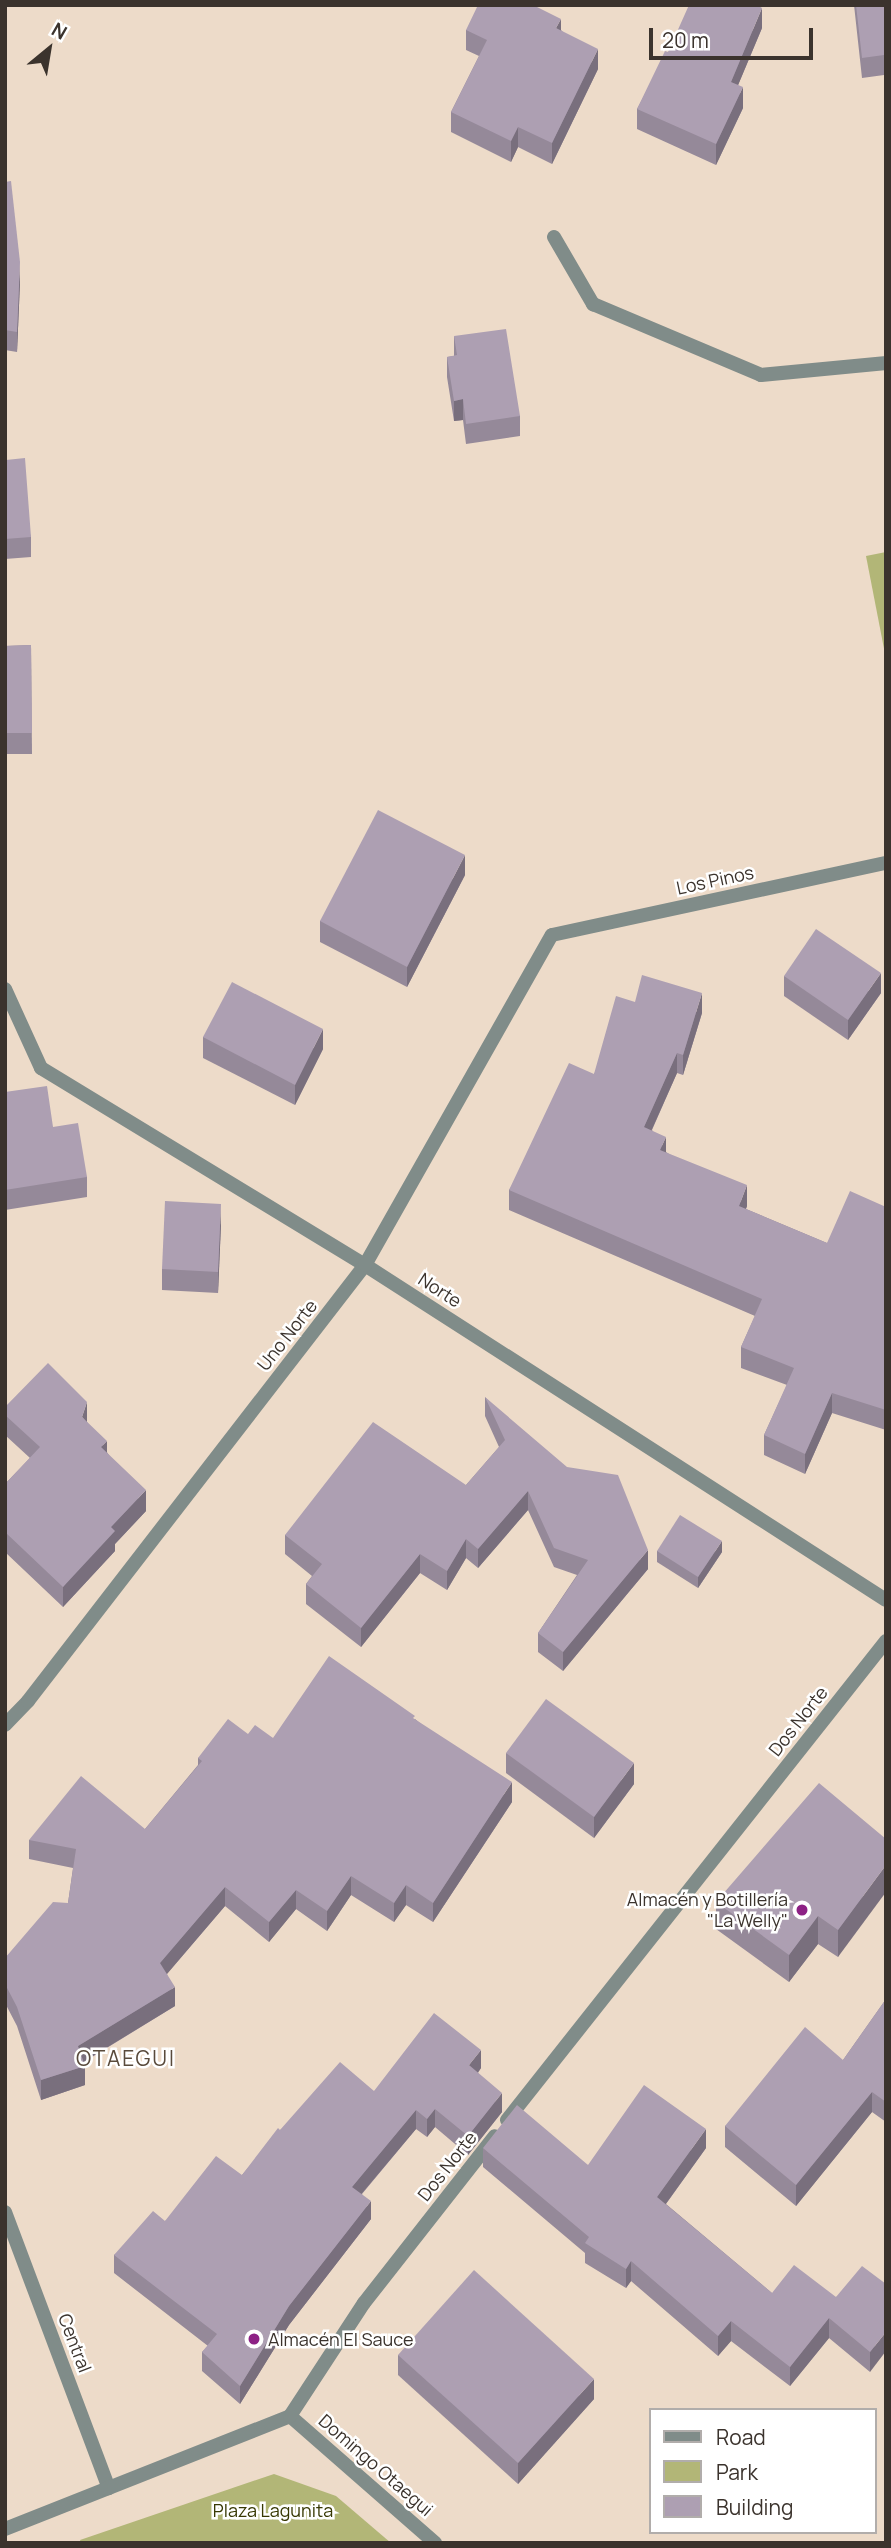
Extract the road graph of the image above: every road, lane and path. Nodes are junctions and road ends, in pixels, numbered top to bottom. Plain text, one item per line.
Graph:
1 (554, 237) dead end
2 (886, 363) edge
3 (886, 863) edge
4 (552, 935) joint
5 (5, 989) edge
6 (365, 1265) junction
7 (886, 1600) edge
8 (886, 1641) edge
9 (5, 1725) edge
10 (5, 2212) edge
11 (290, 2416) junction
12 (109, 2488) junction
13 (5, 2529) edge
14 (435, 2543) edge

1 - 2 street
3 - 4 street, Los Pinos
4 - 6 street, Uno Norte
5 - 6 street, Norte
6 - 7 street, Norte
6 - 9 street, Uno Norte
8 - 11 street, Dos Norte
10 - 12 street, Central
11 - 12 street
11 - 14 street, Domingo Otaegui
12 - 13 street

